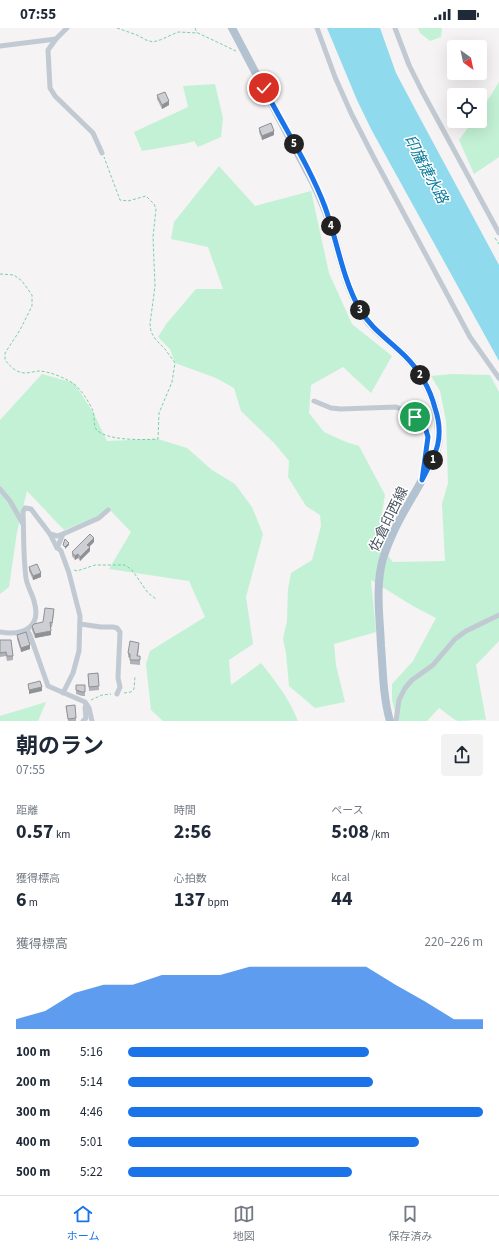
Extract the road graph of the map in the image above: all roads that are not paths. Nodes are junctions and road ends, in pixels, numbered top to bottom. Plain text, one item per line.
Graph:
1 (67, 28) edge
2 (232, 28) edge
3 (317, 28) edge
4 (395, 28) edge
5 (56, 39) junction
6 (0, 46) edge
7 (102, 153) road end
8 (499, 233) edge
9 (499, 378) edge
10 (314, 401) dead end
11 (422, 480) junction
12 (0, 489) edge
13 (108, 510) dead end
14 (24, 524) junction
15 (50, 534) junction
16 (63, 534) junction
17 (58, 548) junction
18 (499, 616) edge
19 (80, 624) junction
20 (27, 630) junction
21 (0, 632) edge
22 (63, 693) junction
23 (117, 694) dead end
24 (86, 704) junction
25 (83, 721) edge
26 (92, 721) edge
27 (390, 721) edge
28 (396, 721) edge

1 - 5 street
2 - 11 main road, 佐倉印西線
3 - 9 street
4 - 8 street
5 - 6 street
5 - 7 street
10 - 11 street
11 - 27 main road, 佐倉印西線
12 - 14 street
13 - 16 street
14 - 15 street
14 - 20 street
15 - 16 street
15 - 17 street
16 - 17 street
17 - 19 street
18 - 28 street
19 - 22 street
19 - 23 street
20 - 21 street
20 - 22 street
22 - 24 street
24 - 25 street
24 - 26 street

